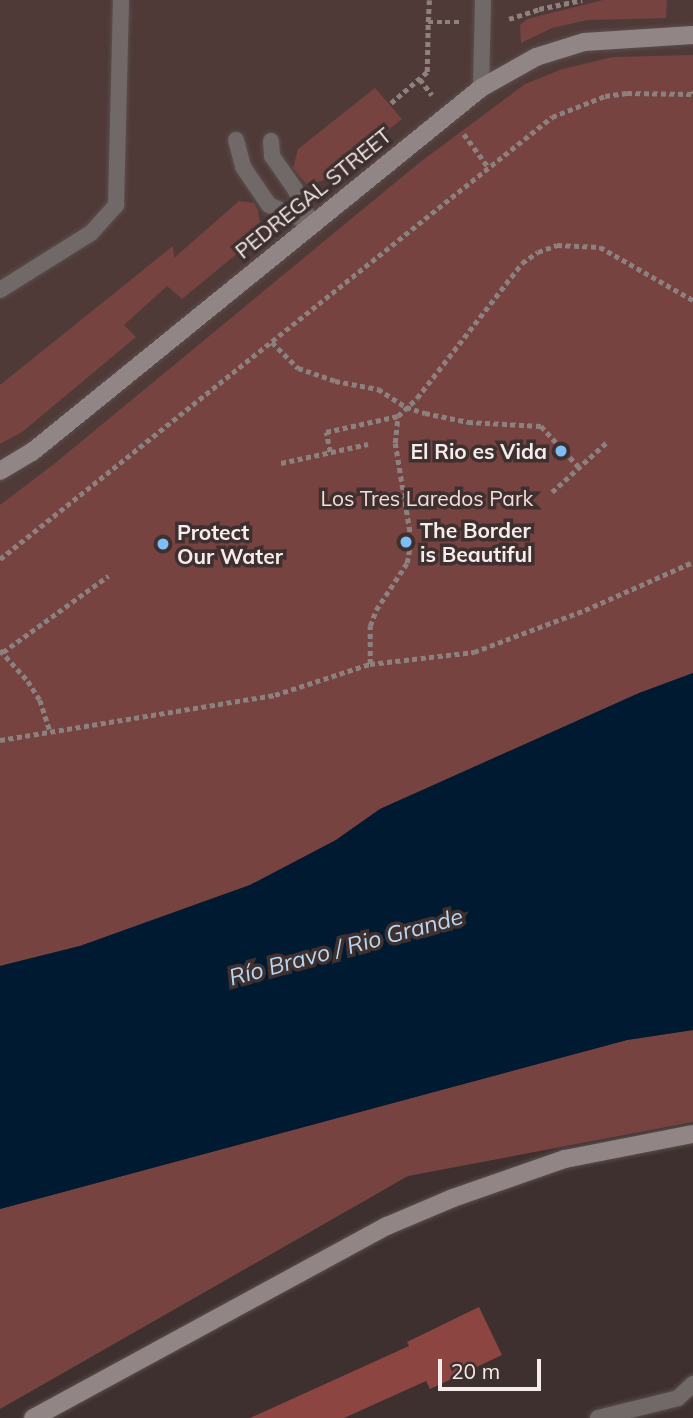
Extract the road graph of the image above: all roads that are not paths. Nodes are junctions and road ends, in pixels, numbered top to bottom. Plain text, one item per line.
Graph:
1 (121, 0) edge
2 (484, 0) edge
3 (693, 35) edge
4 (481, 88) junction
5 (236, 140) dead end
6 (271, 141) dead end
7 (311, 223) junction
8 (0, 290) edge
9 (0, 471) edge
10 (693, 1135) edge
11 (693, 1384) edge
12 (33, 1418) edge
13 (598, 1418) edge

1 - 8 lane
2 - 4 lane
3 - 4 main road, PEDREGAL STREET
4 - 7 main road, PEDREGAL STREET
5 - 7 lane
6 - 7 lane
7 - 9 main road, PEDREGAL STREET
10 - 12 main road
11 - 13 lane

